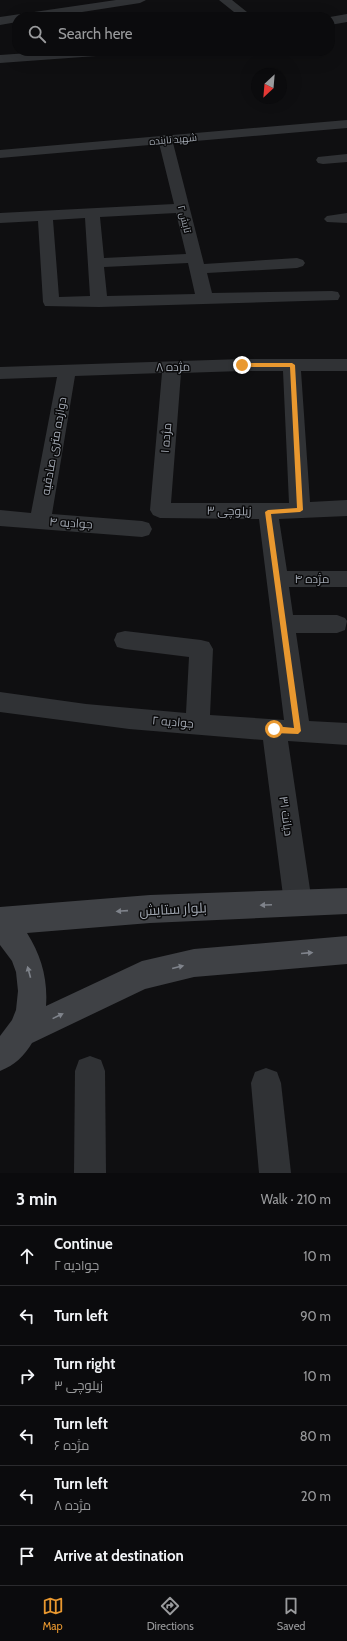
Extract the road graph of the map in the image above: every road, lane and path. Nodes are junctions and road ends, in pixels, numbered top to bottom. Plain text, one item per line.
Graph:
1 (140, 0) edge
2 (225, 0) edge
3 (121, 3) junction
4 (60, 12) edge
5 (130, 12) dead end
6 (240, 12) edge
7 (347, 18) edge
8 (12, 19) edge
9 (335, 20) edge
10 (0, 21) edge
11 (41, 56) edge
12 (0, 59) edge
13 (347, 124) edge
14 (165, 139) junction
15 (0, 154) edge
16 (347, 158) edge
17 (322, 160) dead end
18 (182, 208) junction
19 (92, 214) junction
20 (45, 216) junction
21 (0, 218) edge
22 (96, 263) junction
23 (297, 263) dead end
24 (196, 264) junction
25 (332, 296) dead end
26 (205, 299) junction
27 (99, 302) junction
28 (292, 365) junction
29 (347, 365) edge
30 (172, 367) junction
31 (67, 370) junction
32 (0, 373) edge
33 (347, 508) edge
34 (160, 510) joint
35 (300, 510) junction
36 (268, 512) junction
37 (0, 518) edge
38 (40, 521) junction
39 (142, 529) dead end
40 (277, 579) junction
41 (347, 579) edge
42 (283, 624) junction
43 (336, 624) dead end
44 (126, 640) dead end
45 (0, 702) edge
46 (198, 724) junction
47 (286, 730) junction
48 (347, 734) edge
49 (347, 901) edge
50 (298, 903) junction
51 (0, 921) edge
52 (0, 926) edge
53 (347, 950) edge
54 (7, 1053) edge
55 (90, 1071) dead end
56 (266, 1084) dead end
57 (90, 1173) edge
58 (275, 1173) edge

1 - 3 street
2 - 6 street
3 - 4 street
3 - 5 street
7 - 9 street
8 - 10 street
11 - 12 street
13 - 14 street, شهید تابنده
14 - 15 street, شهید تابنده
14 - 18 street, تابش ۲
16 - 17 street
18 - 19 street
18 - 24 street, تابش ۲
19 - 20 street
19 - 22 street
20 - 21 street
20 - 27 street
22 - 24 street
22 - 27 street
23 - 24 street
24 - 26 street, تابش ۲
25 - 26 street
26 - 27 street
28 - 29 street, مژده ۸
28 - 30 street, مژده ۸
28 - 35 street
30 - 31 street, مژده ۸
30 - 34 street, مژده ۱
31 - 32 street, مژده ۸
31 - 38 street, دوازده متری صادقیه
33 - 35 street, زیلوچی ۳
34 - 36 street, زیلوچی ۳
35 - 36 street, زیلوچی ۳
36 - 40 street, دیانت ۳۱
37 - 38 street, جوادیه ۴
38 - 39 street, جوادیه ۴
40 - 41 street, مژده ۴
40 - 42 street, دیانت ۳۱
42 - 43 street
42 - 47 street, دیانت ۳۱
44 - 46 street
45 - 46 street, جوادیه ۲
46 - 47 street, جوادیه ۲
47 - 48 street, جوادیه ۲
47 - 50 street, دیانت ۳۱
49 - 50 main road, بلوار ستایش
50 -> 51 main road, بلوار ستایش
54 -> 52 main road
54 -> 53 main road
55 - 57 street
56 - 58 street

